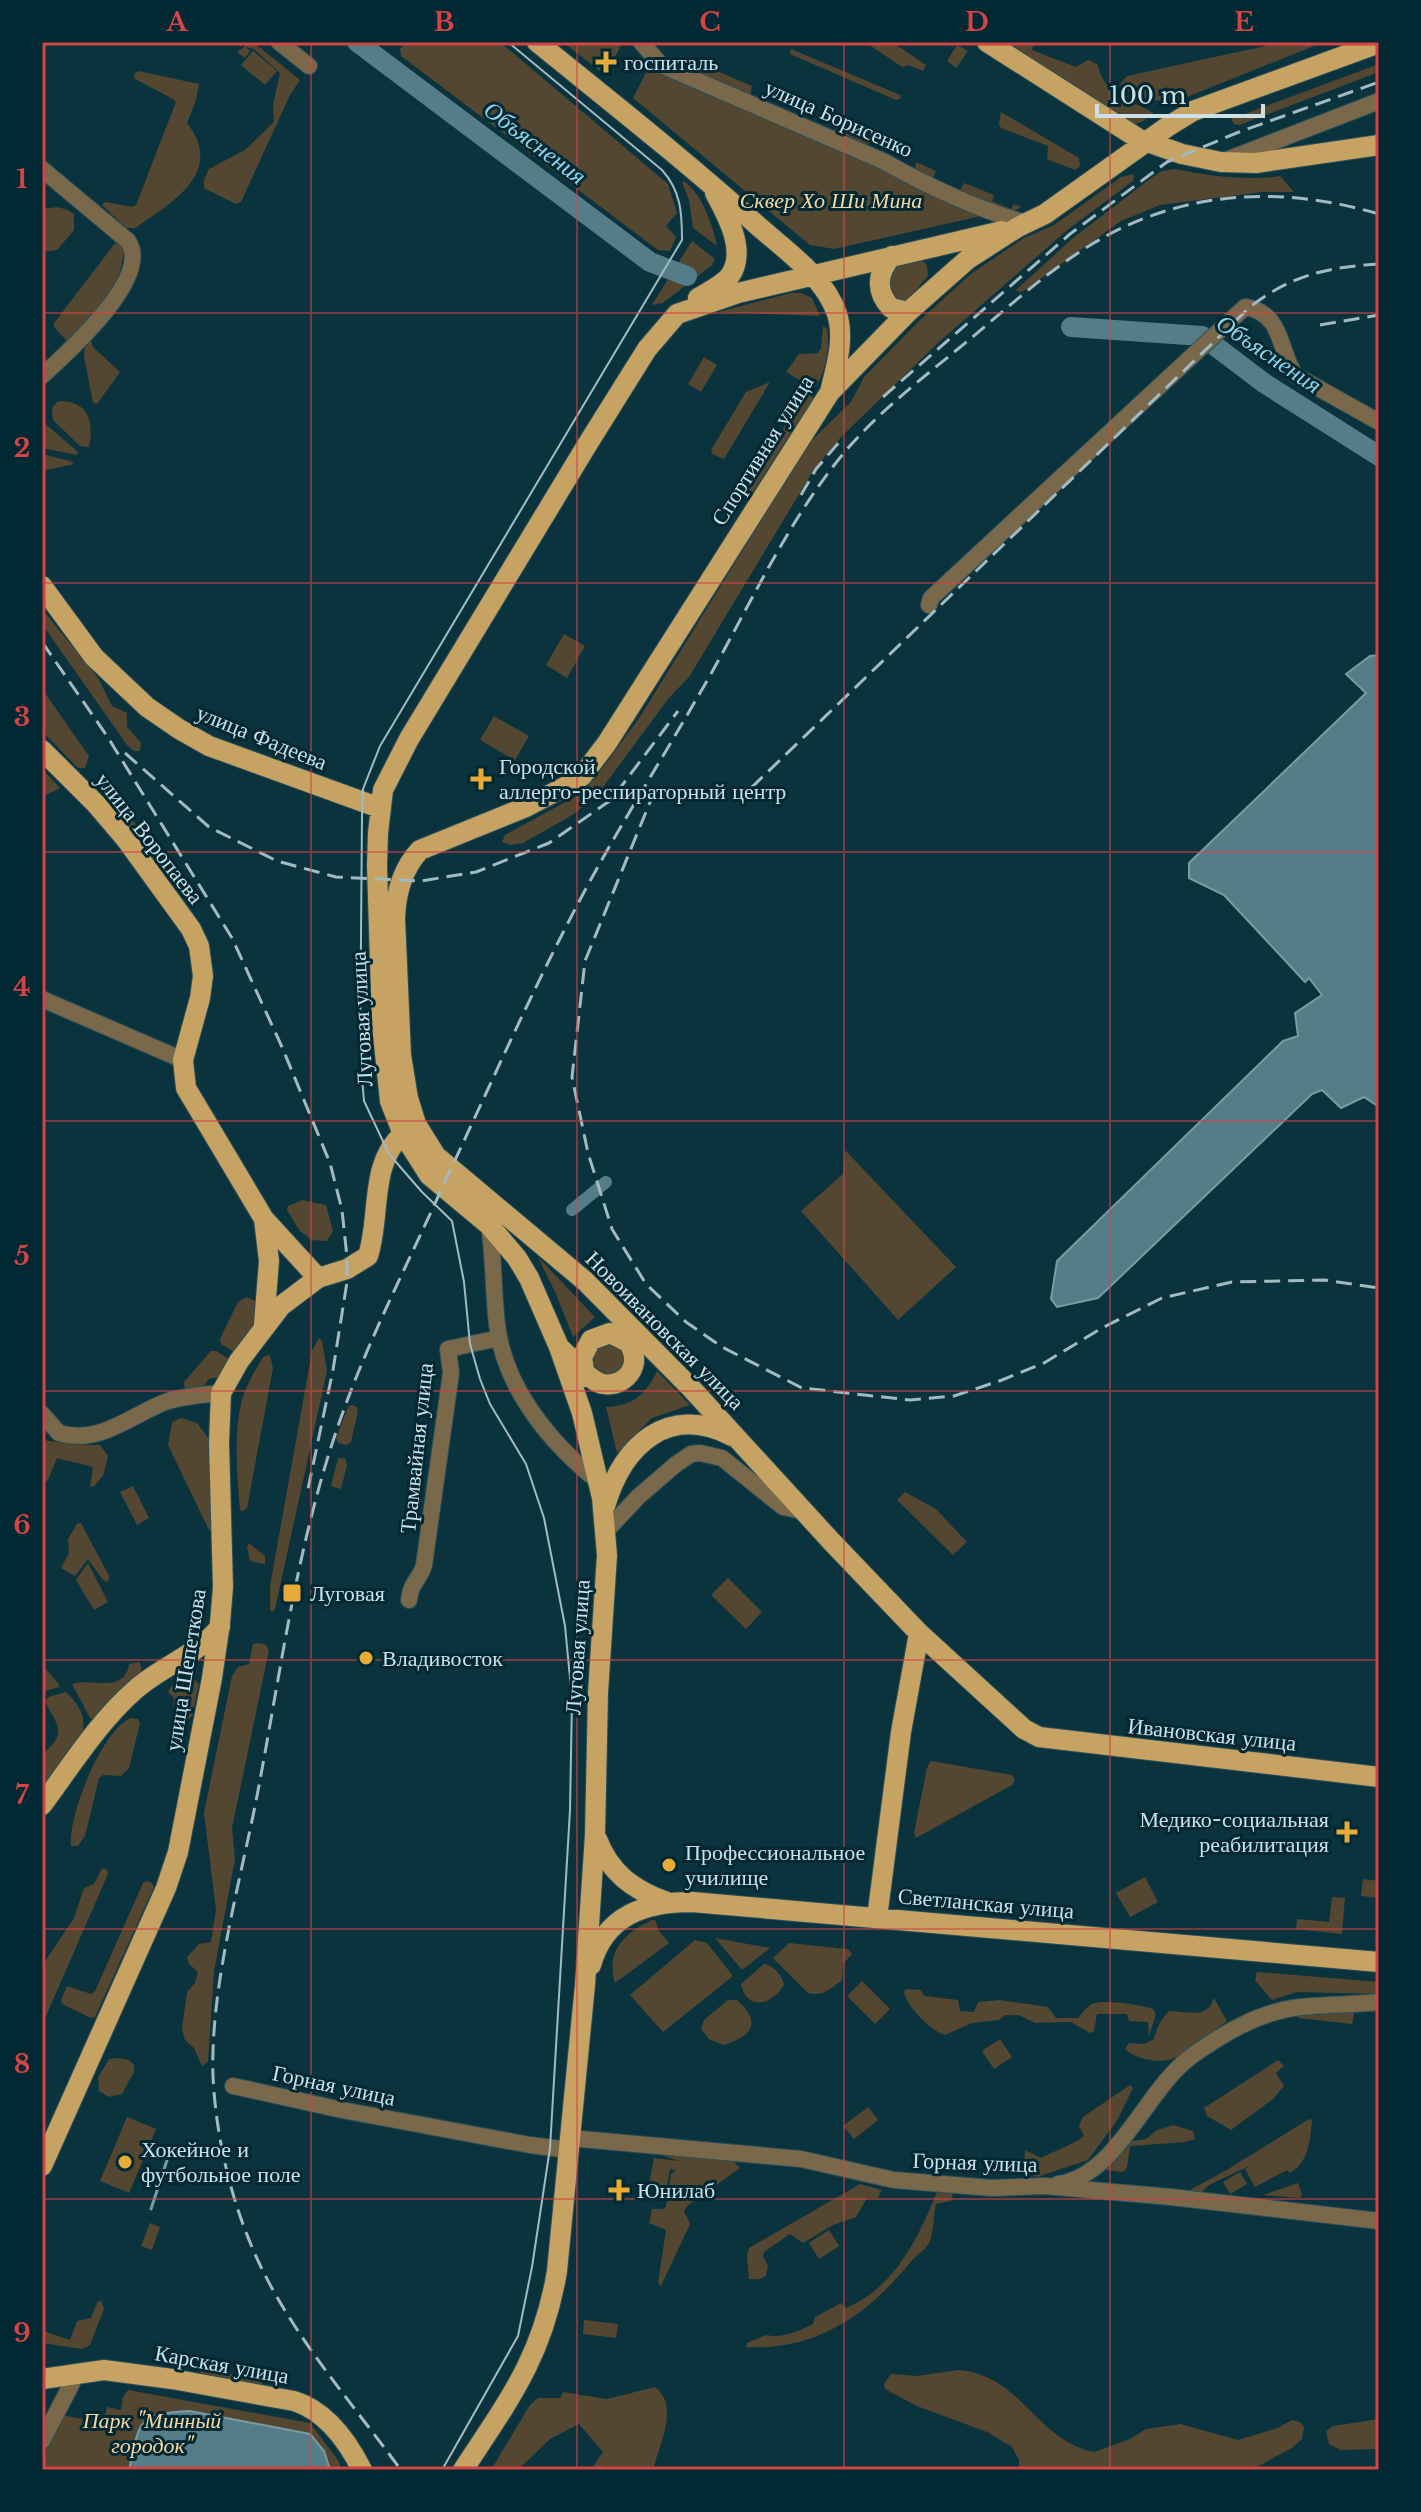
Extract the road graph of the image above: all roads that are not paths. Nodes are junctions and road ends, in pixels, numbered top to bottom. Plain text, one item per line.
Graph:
1 (279, 42) edge
2 (537, 42) edge
3 (641, 42) edge
4 (987, 42) edge
5 (1379, 43) edge
6 (309, 66) dead end
7 (1379, 101) edge
8 (1147, 143) junction
9 (1379, 145) edge
10 (1221, 162) junction
11 (42, 169) edge
12 (709, 182) junction
13 (1022, 225) junction
14 (892, 256) junction
15 (811, 275) junction
16 (908, 312) junction
17 (677, 314) junction
18 (42, 376) edge
19 (830, 392) junction
20 (1379, 422) edge
21 (42, 586) edge
22 (929, 605) dead end
23 (42, 750) edge
24 (380, 808) junction
25 (396, 896) joint
26 (42, 999) edge
27 (183, 1060) junction
28 (403, 1134) junction
29 (264, 1219) junction
30 (489, 1225) junction
31 (318, 1278) junction
32 (616, 1312) junction
33 (264, 1324) junction
34 (499, 1338) junction
35 (628, 1342) junction
36 (559, 1347) junction
37 (657, 1355) junction
38 (585, 1371) junction
39 (221, 1393) junction
40 (582, 1413) junction
41 (42, 1414) edge
42 (50, 1433) edge
43 (739, 1439) junction
44 (599, 1482) junction
45 (802, 1511) junction
46 (604, 1523) junction
47 (409, 1600) dead end
48 (220, 1627) junction
49 (919, 1633) junction
50 (180, 1657) junction
51 (214, 1669) junction
52 (1039, 1737) joint
53 (1379, 1777) edge
54 (42, 1805) edge
55 (595, 1835) junction
56 (667, 1902) junction
57 (877, 1918) junction
58 (1379, 1962) edge
59 (585, 1985) junction
60 (1379, 2002) edge
61 (233, 2086) dead end
62 (570, 2144) junction
63 (42, 2166) edge
64 (1045, 2186) junction
65 (1379, 2221) edge
66 (74, 2373) junction
67 (42, 2379) edge
68 (42, 2441) edge
69 (362, 2470) edge
70 (463, 2470) edge

1 - 6 street
2 - 12 main road
3 - 13 street, улица Борисенко
4 - 8 main road
5 - 8 main road
7 - 10 street
8 - 10 main road
8 - 13 main road
9 - 10 main road
11 - 18 street
12 - 15 main road
12 - 17 main road
13 - 14 main road
13 - 16 main road
14 - 15 main road
14 - 16 main road
15 - 17 main road
15 - 19 main road, Спортивная улица
16 - 19 main road
17 - 24 main road
19 - 25 main road, Спортивная улица
20 - 22 street
21 - 24 main road, улица Фадеева
23 - 27 main road, улица Воропаева
24 - 28 main road, Луговая улица
25 - 32 main road, Новоивановская улица
26 - 27 street
27 - 29 main road
28 - 30 main road, Луговая улица
28 - 31 main road, улица Шепеткова
29 - 31 main road
29 - 33 main road
30 - 34 street
30 - 36 main road, Луговая улица
31 - 33 main road, улица Шепеткова
32 - 35 main road
32 - 37 main road, Новоивановская улица
33 - 39 main road, улица Шепеткова
34 - 44 street
34 - 47 street, Трамвайная улица
35 - 37 main road
35 - 38 main road
35 - 38 main road
36 - 38 main road
36 - 40 main road, Луговая улица
37 - 43 main road, Новоивановская улица
38 - 40 main road
39 - 42 street
39 - 48 main road, улица Шепеткова
40 - 44 main road, Луговая улица
41 - 42 street
43 - 45 main road, Новоивановская улица
43 - 46 main road
44 - 46 main road, Луговая улица
45 - 46 street
45 - 49 main road, Новоивановская улица
46 - 55 main road, Луговая улица
48 - 50 main road
48 - 51 main road, улица Шепеткова
49 - 52 main road, Новоивановская улица
49 - 57 main road
50 - 51 main road
50 - 54 main road
51 - 63 main road, улица Шепеткова
52 - 53 main road, Ивановская улица
55 - 56 main road
55 - 59 main road, Луговая улица
56 - 57 main road, Светланская улица
56 - 59 main road, Светланская улица
57 - 58 main road, Светланская улица
59 - 62 main road, Луговая улица
60 - 64 street
61 - 62 street, Горная улица
62 - 64 street, Горная улица
62 - 70 main road, Луговая улица
64 - 65 street, Горная улица
66 - 67 main road, Карская улица
66 - 68 street
66 - 69 main road, Карская улица

